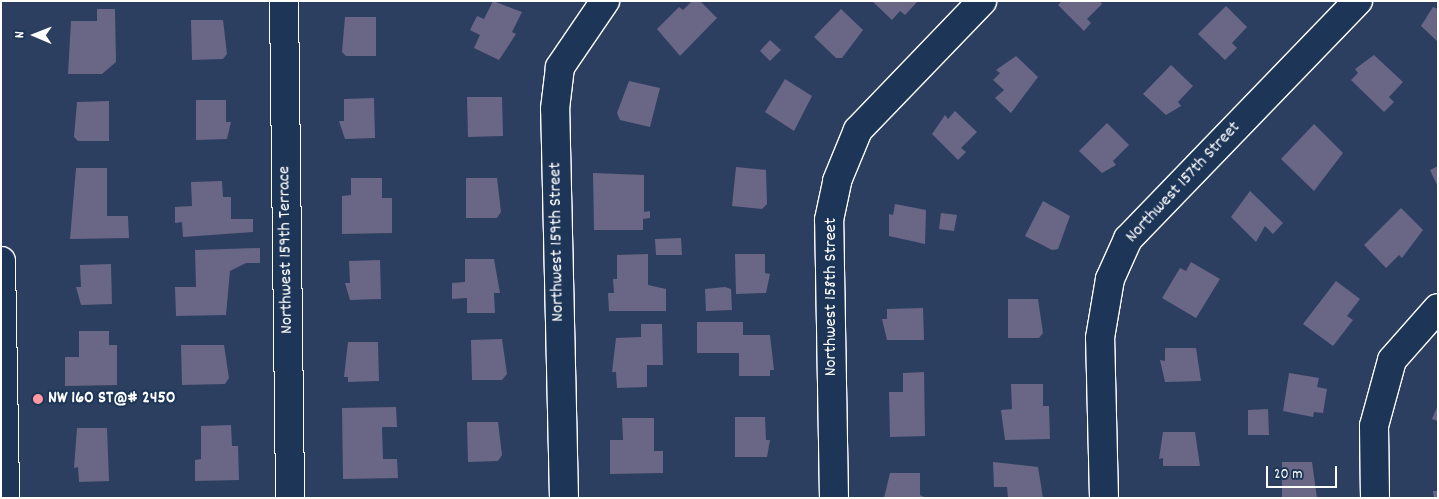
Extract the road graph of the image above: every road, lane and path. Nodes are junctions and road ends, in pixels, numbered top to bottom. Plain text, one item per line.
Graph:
1 (284, 1) edge
2 (605, 1) edge
3 (982, 1) edge
4 (1358, 1) edge
5 (1, 261) edge
6 (1438, 308) edge
7 (5, 498) edge
8 (290, 498) edge
9 (564, 498) edge
10 (834, 498) edge
11 (1104, 498) edge
12 (1375, 498) edge

1 - 8 street, Northwest 159th Terrace
2 - 9 street, Northwest 159th Street
3 - 10 street, Northwest 158th Street
4 - 11 street, Northwest 157th Street
5 - 7 street
6 - 12 street

